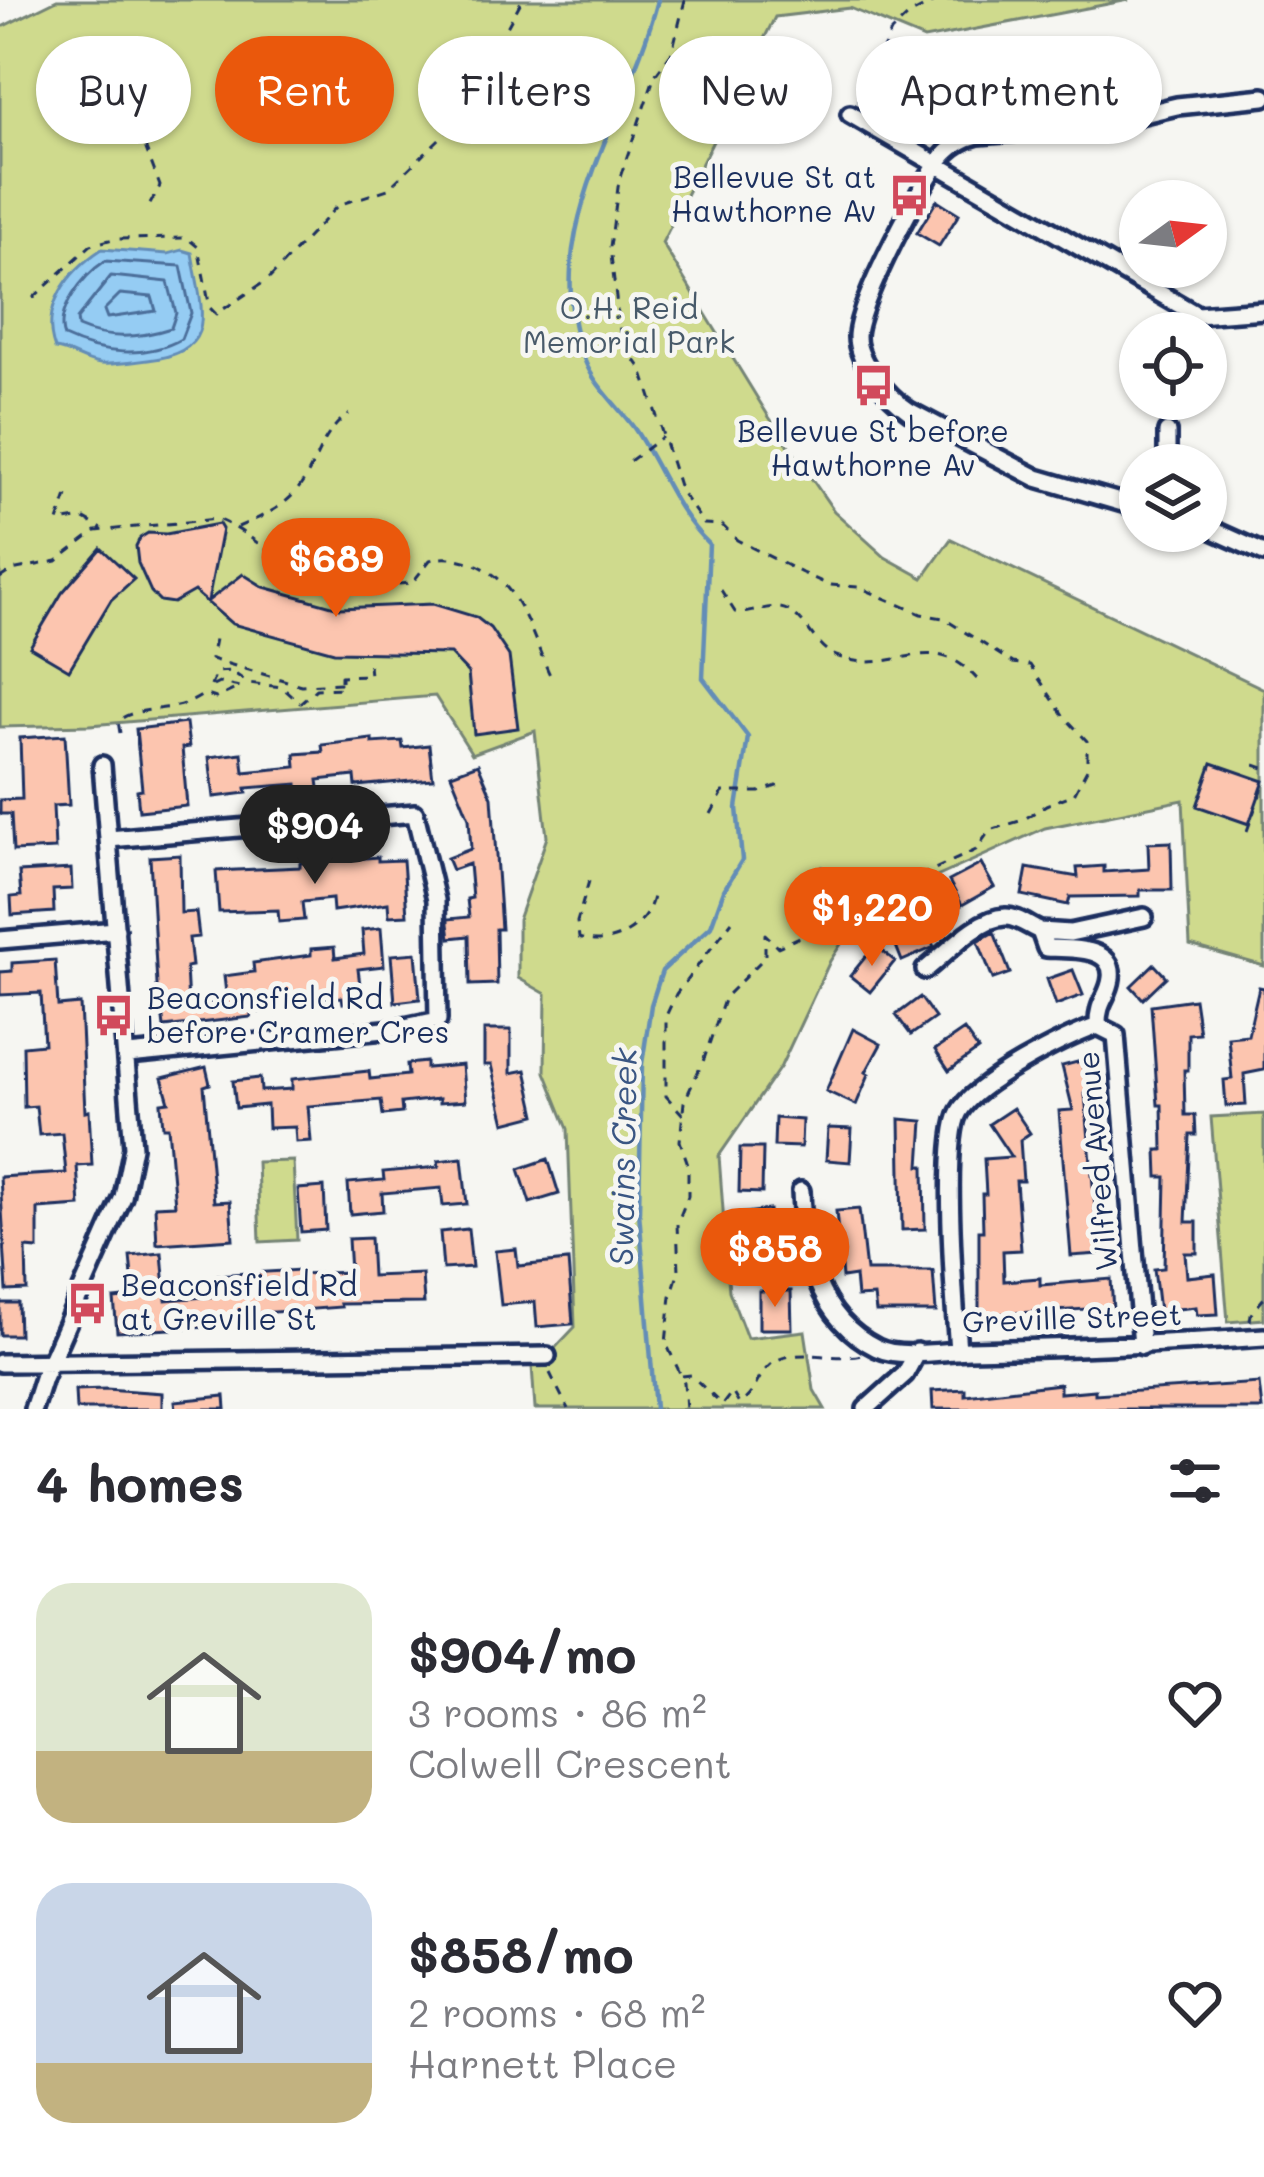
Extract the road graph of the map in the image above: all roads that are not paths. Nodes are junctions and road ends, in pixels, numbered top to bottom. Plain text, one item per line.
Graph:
1 (1264, 98) edge
2 (850, 114) road end
3 (937, 164) junction
4 (1264, 310) edge
5 (1167, 432) road end
6 (1167, 444) edge
7 (1119, 502) edge
8 (1227, 536) edge
9 (1264, 553) edge
10 (102, 765) dead end
11 (109, 839) junction
12 (1144, 916) dead end
13 (116, 930) junction
14 (1040, 931) junction
15 (0, 940) edge
16 (925, 970) dead end
17 (1098, 1026) junction
18 (128, 1055) junction
19 (801, 1190) dead end
20 (1257, 1337) edge
21 (1142, 1346) junction
22 (958, 1351) junction
23 (917, 1352) junction
24 (547, 1356) road end
25 (50, 1362) junction
26 (0, 1363) edge
27 (33, 1409) edge
28 (866, 1409) edge

1 - 3 street
2 - 3 street
3 - 4 street
3 - 7 street
5 - 6 street
8 - 9 street
10 - 11 street
11 - 13 street
11 - 18 street
12 - 14 street
13 - 15 street
13 - 18 street
14 - 16 street
14 - 17 street
17 - 21 street, Wilfred Avenue
17 - 22 street, Wilfred Avenue
18 - 25 street
19 - 23 street, Greville Street
20 - 21 street, Greville Street
21 - 22 street, Greville Street
22 - 23 street, Greville Street
23 - 28 street
24 - 25 street
25 - 26 street
25 - 27 street

